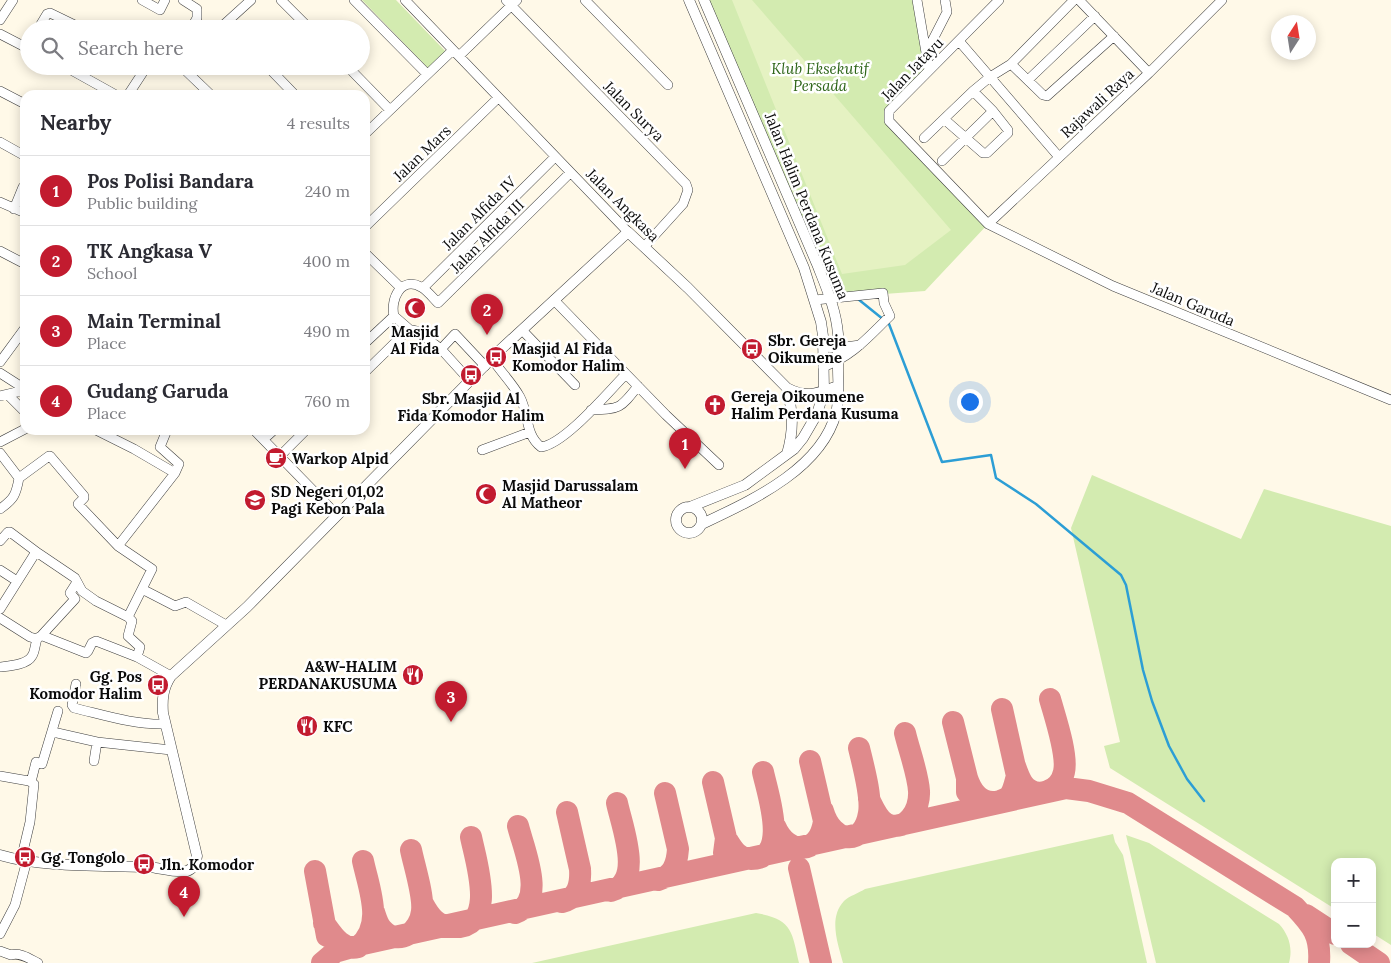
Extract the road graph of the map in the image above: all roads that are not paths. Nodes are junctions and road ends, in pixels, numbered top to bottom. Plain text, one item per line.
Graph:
1 (13, 0) edge
2 (142, 0) edge
3 (165, 0) edge
4 (183, 0) edge
5 (251, 0) edge
6 (281, 0) edge
7 (354, 0) edge
8 (405, 0) edge
9 (585, 0) edge
10 (689, 0) edge
11 (704, 0) edge
12 (917, 0) edge
13 (946, 0) edge
14 (999, 0) edge
15 (1074, 0) edge
16 (1079, 0) edge
17 (1222, 0) edge
18 (511, 2) edge
19 (1095, 16) junction
20 (0, 20) edge
21 (43, 20) edge
22 (64, 20) edge
23 (196, 20) edge
24 (231, 20) edge
25 (301, 20) edge
26 (0, 34) edge
27 (1114, 36) junction
28 (959, 41) junction
29 (20, 44) edge
30 (456, 53) junction
31 (926, 53) junction
32 (1011, 64) junction
33 (929, 70) junction
34 (1149, 73) junction
35 (427, 74) junction
36 (80, 75) edge
37 (141, 75) edge
38 (192, 75) edge
39 (276, 75) edge
40 (356, 75) edge
41 (990, 76) junction
42 (1028, 80) junction
43 (668, 85) dead end
44 (107, 90) edge
45 (131, 90) edge
46 (206, 90) edge
47 (291, 90) edge
48 (0, 91) edge
49 (973, 91) junction
50 (498, 98) junction
51 (20, 101) edge
52 (390, 110) junction
53 (993, 111) junction
54 (944, 118) junction
55 (370, 129) edge
56 (965, 137) junction
57 (924, 138) dead end
58 (0, 142) edge
59 (20, 153) edge
60 (555, 157) junction
61 (1059, 157) junction
62 (942, 161) dead end
63 (570, 173) junction
64 (20, 194) edge
65 (0, 202) edge
66 (14, 209) junction
67 (20, 211) edge
68 (370, 222) edge
69 (988, 224) junction
70 (628, 232) junction
71 (644, 247) junction
72 (0, 251) edge
73 (370, 259) edge
74 (20, 261) edge
75 (401, 288) junction
76 (423, 288) junction
77 (830, 298) junction
78 (554, 300) junction
79 (815, 300) junction
80 (394, 316) junction
81 (409, 329) junction
82 (522, 330) junction
83 (20, 335) edge
84 (370, 338) edge
85 (860, 345) junction
86 (823, 347) junction
87 (838, 348) junction
88 (441, 349) junction
89 (0, 362) edge
90 (838, 362) junction
91 (489, 363) junction
92 (370, 367) edge
93 (823, 367) junction
94 (0, 373) edge
95 (626, 374) junction
96 (470, 380) junction
97 (575, 385) dead end
98 (638, 386) junction
99 (838, 386) junction
100 (20, 387) edge
101 (788, 388) junction
102 (20, 391) edge
103 (824, 391) junction
104 (4, 395) edge
105 (1391, 400) edge
106 (20, 408) edge
107 (591, 410) junction
108 (20, 432) edge
109 (530, 432) junction
110 (106, 435) edge
111 (164, 435) edge
112 (260, 435) edge
113 (268, 435) edge
114 (301, 435) edge
115 (264, 439) junction
116 (0, 442) edge
117 (482, 450) dead end
118 (0, 453) edge
119 (787, 455) junction
120 (280, 456) junction
121 (719, 465) dead end
122 (175, 474) junction
123 (19, 478) junction
124 (690, 507) junction
125 (0, 510) edge
126 (338, 515) junction
127 (702, 524) junction
128 (0, 541) edge
129 (118, 546) junction
130 (38, 553) junction
131 (0, 570) edge
132 (17, 581) junction
133 (77, 582) junction
134 (142, 589) junction
135 (0, 608) edge
136 (128, 617) junction
137 (0, 618) edge
138 (226, 625) junction
139 (39, 638) junction
140 (137, 657) junction
141 (0, 668) edge
142 (171, 676) junction
143 (76, 684) dead end
144 (58, 711) dead end
145 (165, 724) junction
146 (53, 732) junction
147 (98, 742) junction
148 (171, 750) junction
149 (94, 761) dead end
150 (0, 776) edge
151 (31, 782) junction
152 (0, 855) edge
153 (24, 860) junction
154 (0, 934) edge
155 (0, 951) edge
156 (38, 963) edge

1 - 20 street
2 - 3 street
4 - 23 street
5 - 24 street
6 - 25 street
7 - 35 street
8 - 30 street, Jalan Angkasa
9 - 43 street
10 - 79 street, Jalan Halim Perdana Kusuma
11 - 77 street, Jalan Halim Perdana Kusuma
12 - 31 street
13 - 31 street
14 - 28 street, Jalan Jatayu
15 - 32 street
16 - 19 street
17 - 34 street, Rajawali Raya
18 - 30 street
18 - 71 street, Jalan Surya
19 - 27 street
19 - 42 street
21 - 22 street
26 - 29 street
27 - 34 street
27 - 42 street
28 - 33 street, Jalan Jatayu
28 - 41 street
30 - 35 street
30 - 50 street, Jalan Angkasa
31 - 33 street
32 - 41 street
32 - 42 street
33 - 69 street, Jalan Jatayu
34 - 61 street, Rajawali Raya
35 - 52 street
36 - 44 street
37 - 45 street
38 - 46 street
39 - 47 street
40 - 52 street
41 - 49 street
41 - 61 street
48 - 51 street
49 - 53 street
49 - 54 street
50 - 60 street, Jalan Angkasa
50 - 68 street, Jalan Mars
52 - 55 street
53 - 56 street
53 - 56 street
54 - 56 street
54 - 57 street
56 - 62 street
58 - 59 street
60 - 63 street, Jalan Angkasa
60 - 76 street, Jalan Alfida IV
61 - 69 street, Rajawali Raya
63 - 70 street, Jalan Angkasa
63 - 76 street, Jalan Alfida III
64 - 66 street
65 - 66 street
66 - 67 street
69 - 105 street, Jalan Garuda
70 - 71 street, Jalan Angkasa
70 - 78 street
71 - 101 street, Jalan Angkasa
72 - 74 street
73 - 75 street
75 - 76 street
75 - 80 street
77 - 79 street
77 - 85 street
77 - 87 street, Jalan Halim Perdana Kusuma
78 - 82 street
78 - 95 street
79 - 86 street, Jalan Halim Perdana Kusuma
80 - 81 street
80 - 84 street
81 - 88 street
81 - 92 street
82 - 91 street
82 - 97 street
83 - 89 street
85 - 87 street
85 - 90 street
86 - 87 street
86 - 93 street, Jalan Halim Perdana Kusuma
87 - 90 street, Jalan Halim Perdana Kusuma
88 - 91 street
88 - 96 street
90 - 93 street
90 - 99 street, Jalan Halim Perdana Kusuma
91 - 96 street
91 - 109 street
93 - 103 street, Jalan Halim Perdana Kusuma
94 - 100 street
95 - 98 street
95 - 107 street
96 - 126 street
98 - 107 street
98 - 121 street
99 - 103 street
99 - 127 street, Jalan Halim Perdana Kusuma
101 - 103 street
101 - 119 street
102 - 104 street
103 - 119 street
104 - 106 street
107 - 109 street
108 - 116 street
109 - 117 street
110 - 122 street
111 - 122 street
112 - 115 street
113 - 115 street
114 - 120 street
115 - 120 street
118 - 123 street
119 - 124 street
120 - 126 street
122 - 129 street
123 - 125 street
123 - 129 street
124 - 127 street
124 - 127 street
126 - 138 street
128 - 130 street
129 - 134 street
130 - 132 street
130 - 133 street
131 - 132 street
132 - 135 street
133 - 136 street
133 - 139 street
134 - 136 street
134 - 138 street
136 - 140 street
137 - 139 street
138 - 142 street
139 - 140 street
139 - 141 street
140 - 142 street
142 - 145 street
143 - 145 street
144 - 146 street
145 - 148 street
146 - 147 street
146 - 151 street
147 - 148 street
147 - 149 street
148 - 153 street
150 - 151 street
151 - 153 street
152 - 153 street
153 - 154 street
155 - 156 street

